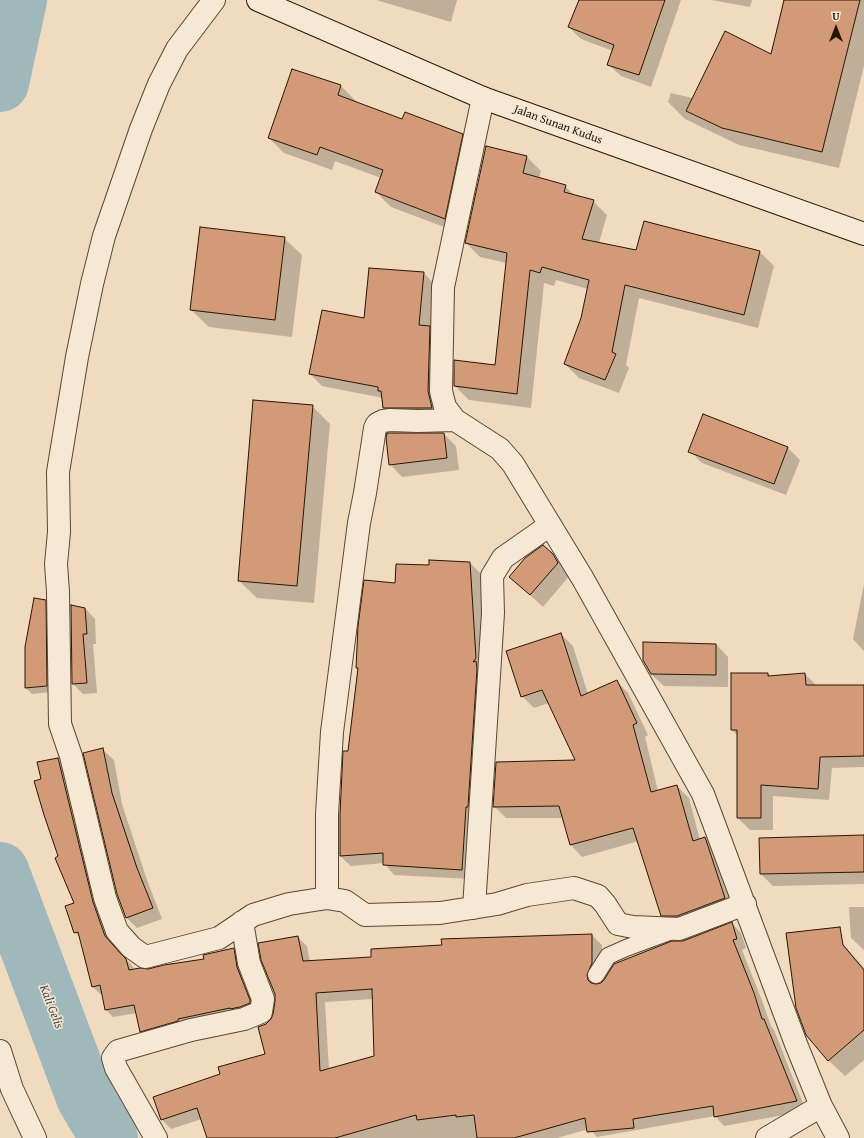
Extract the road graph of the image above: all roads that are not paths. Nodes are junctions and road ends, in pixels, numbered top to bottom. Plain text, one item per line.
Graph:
1 (214, 0) edge
2 (258, 0) edge
3 (483, 98) junction
4 (864, 234) edge
5 (455, 420) junction
6 (550, 525) junction
7 (327, 898) junction
8 (744, 904) junction
9 (474, 908) junction
10 (242, 922) junction
11 (679, 929) junction
12 (596, 975) dead end
13 (0, 1051) edge
14 (821, 1106) junction
15 (35, 1138) edge
16 (156, 1138) edge
17 (767, 1138) edge
18 (838, 1138) edge

1 - 10 street
2 - 3 street, Jalan Sunan Kudus
3 - 4 street, Jalan Sunan Kudus
3 - 5 street
5 - 6 street
5 - 7 street
6 - 8 street
6 - 9 street
7 - 9 street
7 - 10 street
8 - 11 street
8 - 14 street
9 - 11 street
10 - 16 street
11 - 12 lane
13 - 15 street
14 - 17 street
14 - 18 street

